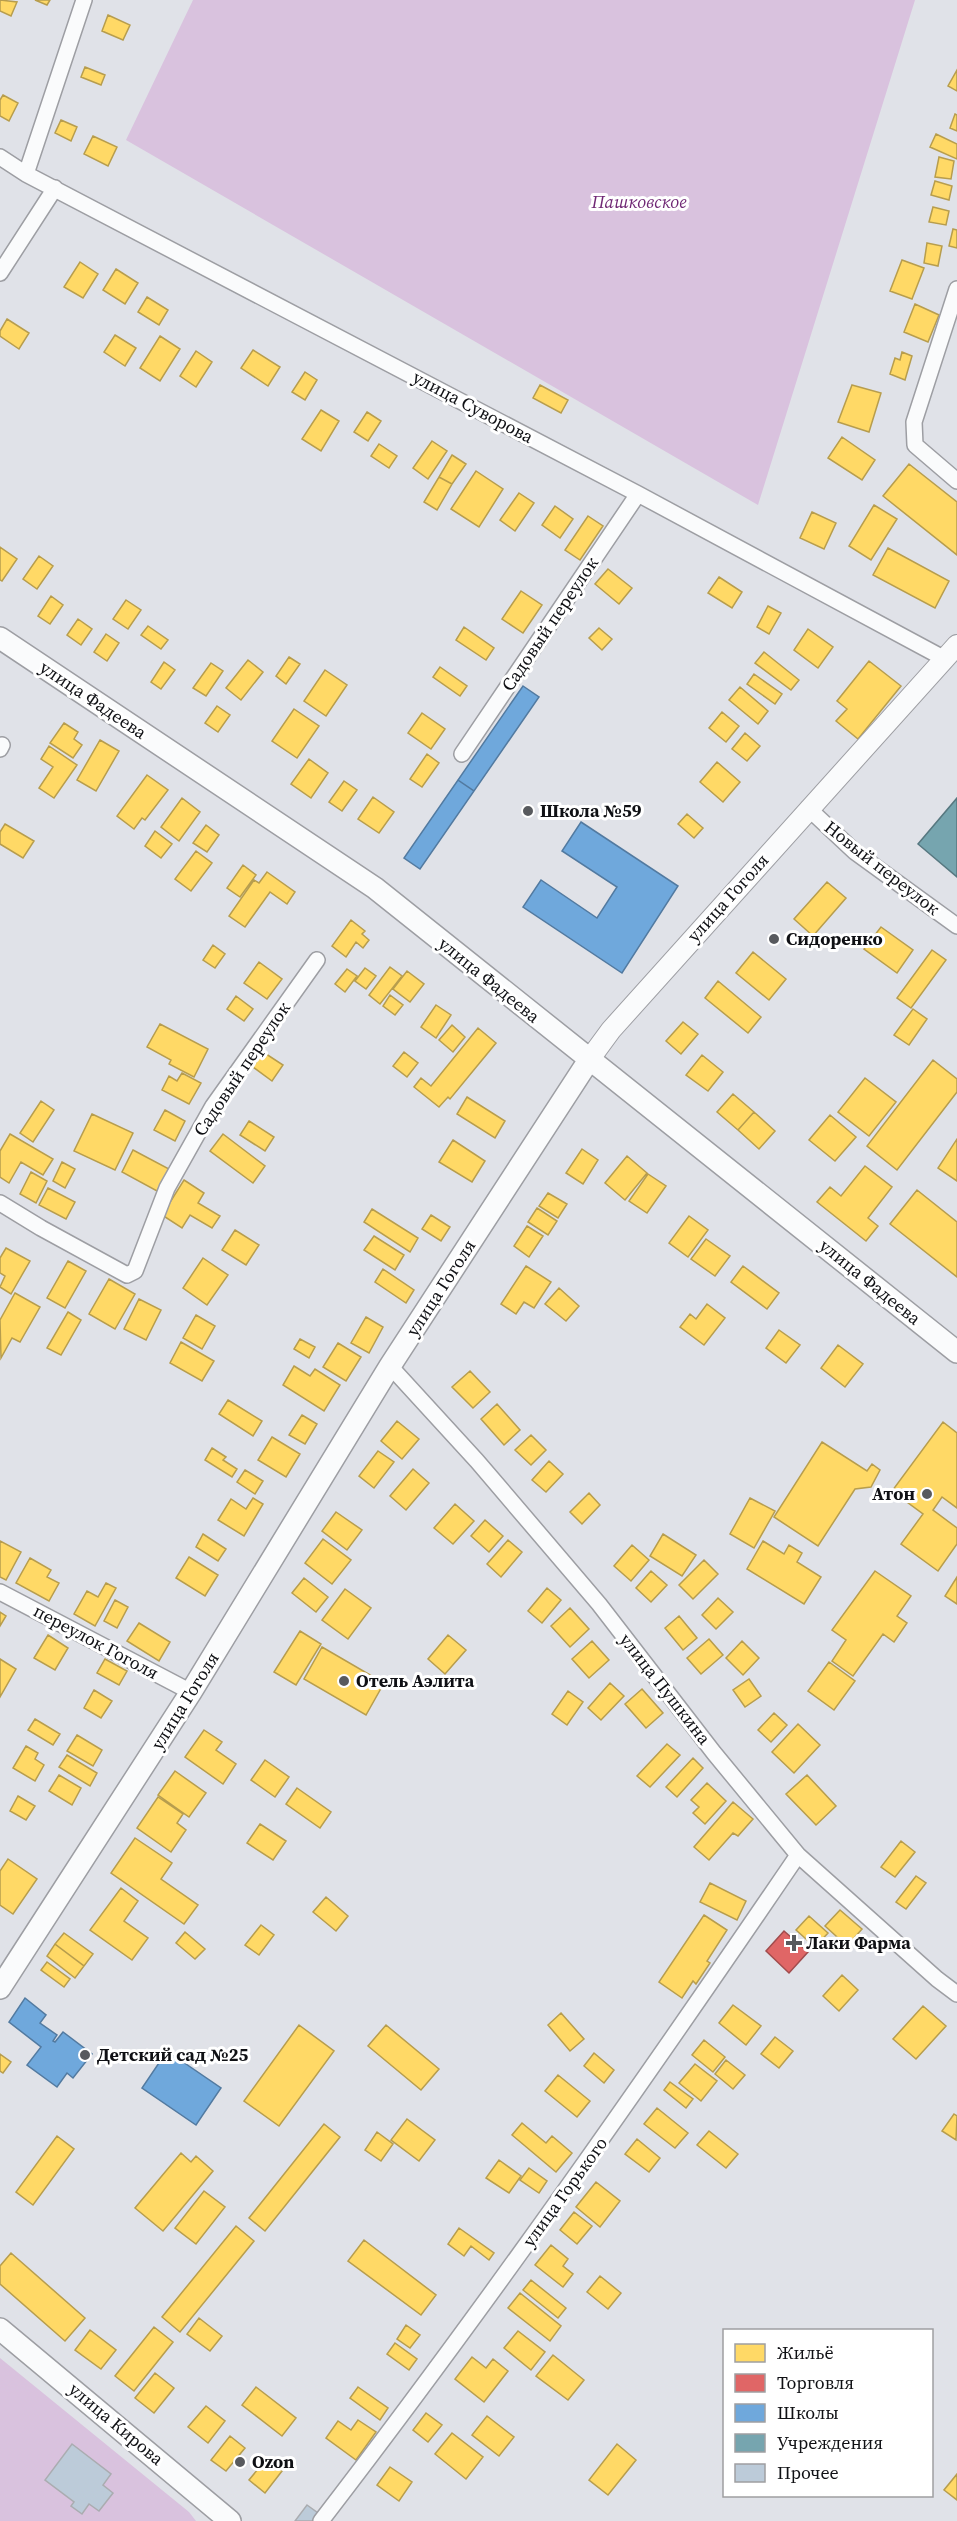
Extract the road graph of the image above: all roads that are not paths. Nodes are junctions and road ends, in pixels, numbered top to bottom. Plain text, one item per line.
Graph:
1 (84, 0) edge
2 (0, 157) edge
3 (26, 174) junction
4 (55, 188) junction
5 (0, 273) edge
6 (957, 289) edge
7 (957, 481) edge
8 (638, 494) junction
9 (0, 638) edge
10 (951, 652) edge
11 (462, 754) dead end
12 (808, 808) junction
13 (957, 926) edge
14 (317, 960) dead end
15 (589, 1060) junction
16 (0, 1203) edge
17 (957, 1352) edge
18 (390, 1366) junction
19 (0, 1593) edge
20 (191, 1692) junction
21 (798, 1855) junction
22 (0, 1988) edge
23 (957, 1994) edge
24 (0, 2329) edge
25 (230, 2521) edge
26 (321, 2521) edge

1 - 3 street
2 - 3 street, улица Суворова
3 - 4 street, улица Суворова
4 - 5 street
4 - 8 street, улица Суворова
6 - 7 street
8 - 10 street, улица Суворова
8 - 11 street, Садовый переулок
9 - 15 main road, улица Фадеева
10 - 12 street, улица Гоголя
12 - 13 street, Новый переулок
12 - 15 street, улица Гоголя
14 - 16 street, Садовый переулок
15 - 17 main road, улица Фадеева
15 - 18 main road, улица Гоголя
18 - 20 main road, улица Гоголя
18 - 21 street, улица Пушкина
19 - 20 street, переулок Гоголя
20 - 22 main road, улица Гоголя
21 - 23 street, улица Пушкина
21 - 26 street, улица Горького
24 - 25 main road, улица Кирова

